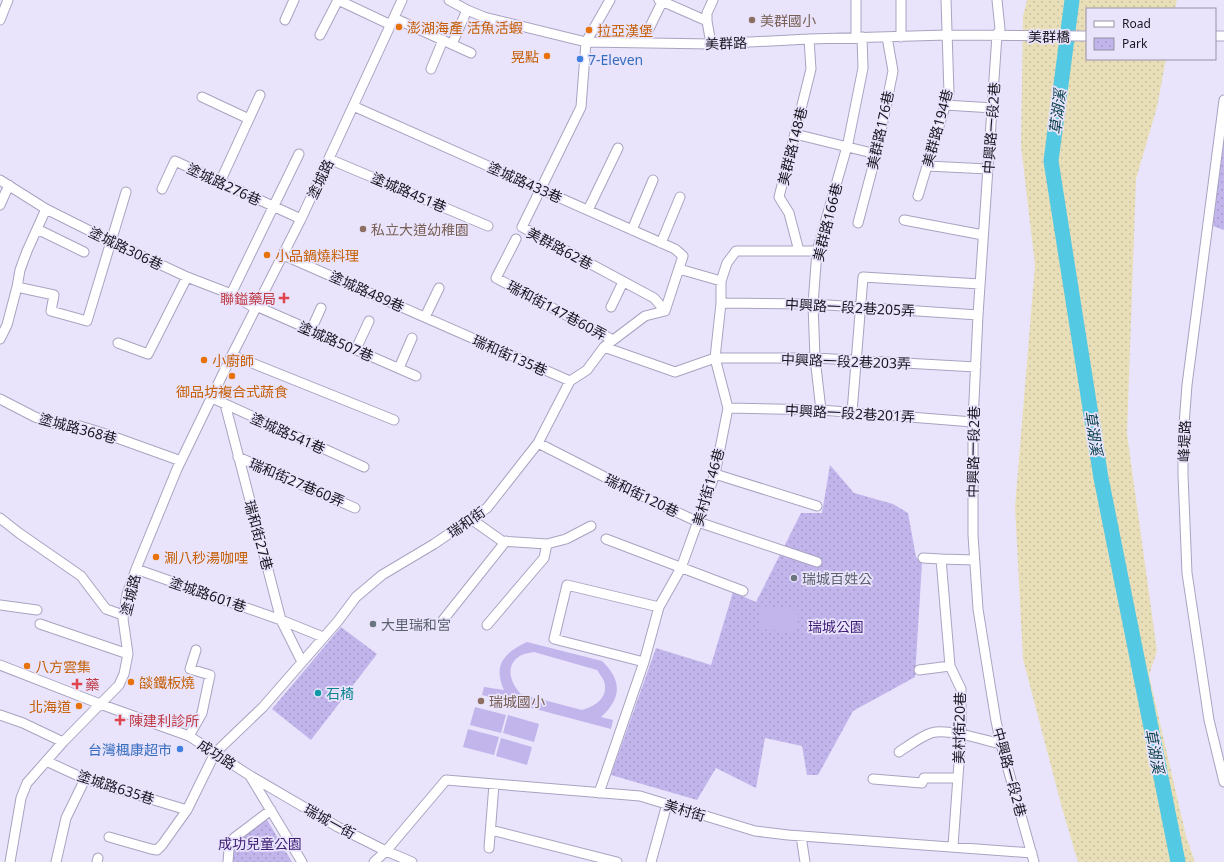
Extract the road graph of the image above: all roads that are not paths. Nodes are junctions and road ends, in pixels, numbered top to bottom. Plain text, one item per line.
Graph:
1 (8, 0) edge
2 (294, 0) edge
3 (338, 0) edge
4 (402, 0) edge
5 (449, 0) edge
6 (610, 0) edge
7 (713, 0) edge
8 (856, 0) edge
9 (901, 0) edge
10 (946, 0) edge
11 (997, 0) edge
12 (661, 1) edge
13 (467, 10) junction
14 (0, 20) edge
15 (285, 20) dead end
16 (707, 21) junction
17 (392, 22) junction
18 (320, 34) dead end
19 (947, 35) junction
20 (997, 35) junction
21 (1010, 36) joint
22 (1086, 36) edge
23 (859, 37) junction
24 (887, 37) junction
25 (901, 37) junction
26 (809, 39) junction
27 (443, 40) junction
28 (586, 42) junction
29 (642, 43) junction
30 (452, 44) junction
31 (711, 44) junction
32 (471, 52) dead end
33 (431, 69) dead end
34 (260, 96) dead end
35 (202, 97) dead end
36 (1224, 100) edge
37 (946, 105) junction
38 (353, 106) junction
39 (993, 108) junction
40 (249, 119) junction
41 (795, 134) junction
42 (847, 147) junction
43 (618, 148) dead end
44 (299, 154) dead end
45 (876, 154) junction
46 (330, 159) junction
47 (927, 166) junction
48 (988, 168) junction
49 (0, 180) edge
50 (653, 180) dead end
51 (220, 182) junction
52 (9, 186) junction
53 (541, 188) junction
54 (162, 189) dead end
55 (126, 192) dead end
56 (918, 196) dead end
57 (680, 197) dead end
58 (0, 206) edge
59 (273, 207) junction
60 (46, 209) junction
61 (588, 210) junction
62 (301, 219) junction
63 (904, 220) dead end
64 (858, 223) dead end
65 (488, 226) dead end
66 (37, 229) junction
67 (632, 230) junction
68 (984, 235) junction
69 (516, 239) dead end
70 (110, 241) junction
71 (661, 243) junction
72 (799, 251) junction
73 (817, 251) junction
74 (84, 252) dead end
75 (283, 255) junction
76 (679, 269) junction
77 (187, 278) junction
78 (721, 281) junction
79 (623, 282) junction
80 (980, 284) junction
81 (18, 288) junction
82 (439, 288) dead end
83 (231, 294) junction
84 (721, 303) junction
85 (813, 304) junction
86 (256, 307) junction
87 (861, 307) junction
88 (321, 308) dead end
89 (611, 308) dead end
90 (665, 312) junction
91 (978, 315) junction
92 (425, 317) junction
93 (369, 321) dead end
94 (450, 328) joint
95 (311, 330) junction
96 (412, 338) dead end
97 (0, 339) edge
98 (613, 340) junction
99 (118, 343) dead end
100 (604, 347) junction
101 (356, 349) junction
102 (232, 355) junction
103 (715, 358) junction
104 (815, 358) junction
105 (856, 360) junction
106 (976, 367) junction
107 (399, 368) junction
108 (416, 376) dead end
109 (570, 381) junction
110 (212, 398) junction
111 (0, 399) edge
112 (225, 404) junction
113 (728, 408) junction
114 (822, 410) junction
115 (852, 412) junction
116 (394, 420) dead end
117 (973, 422) junction
118 (538, 443) junction
119 (238, 457) junction
120 (180, 461) junction
121 (364, 467) dead end
122 (714, 474) junction
123 (817, 506) dead end
124 (355, 508) dead end
125 (0, 518) edge
126 (471, 519) junction
127 (698, 522) junction
128 (591, 526) dead end
129 (606, 539) dead end
130 (506, 541) junction
131 (547, 544) junction
132 (923, 558) dead end
133 (941, 559) junction
134 (974, 560) junction
135 (817, 562) dead end
136 (681, 568) junction
137 (136, 569) junction
138 (743, 591) dead end
139 (0, 605) edge
140 (659, 607) junction
141 (37, 610) dead end
142 (123, 615) junction
143 (281, 620) junction
144 (442, 620) dead end
145 (40, 624) dead end
146 (488, 625) dead end
147 (323, 637) junction
148 (196, 650) dead end
149 (128, 654) junction
150 (302, 662) junction
151 (644, 662) junction
152 (950, 666) junction
153 (1, 668) edge
154 (919, 670) dead end
155 (100, 704) junction
156 (0, 715) edge
157 (961, 735) junction
158 (189, 736) junction
159 (63, 742) junction
160 (1001, 744) junction
161 (898, 752) dead end
162 (215, 753) junction
163 (46, 761) junction
164 (249, 775) junction
165 (958, 778) junction
166 (85, 779) junction
167 (872, 779) dead end
168 (1224, 782) edge
169 (494, 784) junction
170 (599, 793) junction
171 (667, 804) junction
172 (187, 810) junction
173 (271, 810) junction
174 (491, 830) junction
175 (801, 836) junction
176 (109, 838) dead end
177 (953, 846) junction
178 (489, 848) dead end
179 (386, 851) junction
180 (1032, 853) junction
181 (10, 862) edge
182 (56, 862) edge
183 (228, 862) edge
184 (302, 862) edge
185 (374, 862) edge
186 (412, 862) edge
187 (617, 862) edge
188 (651, 862) edge
189 (805, 862) edge
190 (1034, 862) edge

1 - 14 street
2 - 15 street
3 - 17 street
3 - 18 street
4 - 17 street, 塗城路
5 - 13 street, 美群路
6 - 28 street
7 - 16 street
8 - 23 street, 美群路166巷
9 - 25 street
10 - 19 street, 美群路194巷
11 - 20 street, 中興路一段2巷
12 - 16 street
12 - 29 street
13 - 28 street, 美群路
13 - 30 street
16 - 31 street
17 - 27 street
17 - 38 street, 塗城路
19 - 20 street, 美群路
19 - 25 street, 美群路
19 - 37 street, 美群路194巷
20 - 21 street, 美群路
20 - 39 street, 中興路一段2巷
21 - 22 street, 美群橋
23 - 24 street, 美群路
23 - 26 street, 美群路
23 - 42 street, 美群路166巷
24 - 25 street, 美群路
24 - 45 street, 美群路176巷
26 - 31 street, 美群路
26 - 41 street, 美群路148巷
27 - 30 street
27 - 33 street
28 - 29 street, 美群路
28 - 53 street, 美群路62巷
29 - 31 street, 美群路
30 - 32 street
34 - 40 street
35 - 40 street
36 - 168 street, 峰堤路
37 - 39 street
37 - 47 street, 美群路194巷
38 - 46 street, 塗城路
38 - 53 street, 塗城路433巷
39 - 48 street, 中興路一段2巷
40 - 51 street
41 - 42 street
41 - 72 street, 美群路148巷
42 - 45 street
42 - 73 street, 美群路166巷
43 - 61 street
44 - 59 street
45 - 64 street, 美群路176巷
46 - 62 street, 塗城路
46 - 65 street, 塗城路451巷
47 - 48 street
47 - 56 street, 美群路194巷
48 - 68 street, 中興路一段2巷
49 - 52 street, 塗城路306巷
50 - 67 street
51 - 54 street, 塗城路276巷
51 - 59 street, 塗城路276巷
52 - 58 street
52 - 60 street, 塗城路306巷
53 - 61 street, 塗城路433巷
53 - 79 street, 美群路62巷
55 - 70 street
57 - 71 street
59 - 62 street, 塗城路276巷
59 - 83 street
60 - 66 street
60 - 70 street, 塗城路306巷
61 - 67 street, 塗城路433巷
62 - 75 street, 塗城路
63 - 68 street
66 - 74 street
66 - 81 street
67 - 71 street, 塗城路433巷
68 - 80 street, 中興路一段2巷
69 - 98 street, 瑞和街147巷60弄
70 - 77 street, 塗城路306巷
70 - 81 street
71 - 76 street, 塗城路433巷
72 - 73 street, 美村街146巷
72 - 78 street, 美村街146巷
73 - 85 street, 美群路166巷
75 - 86 street, 塗城路
75 - 92 street, 塗城路489巷
76 - 78 street
76 - 90 street
77 - 83 street, 塗城路306巷
77 - 99 street
78 - 84 street, 美村街146巷
79 - 89 street
79 - 90 street, 美群路62巷
80 - 87 street
80 - 91 street, 中興路一段2巷
81 - 97 street
82 - 92 street
83 - 86 street, 塗城路306巷
84 - 85 street, 中興路一段2巷205弄
84 - 103 street, 美村街146巷
85 - 87 street, 中興路一段2巷205弄
85 - 104 street, 美群路166巷
86 - 95 street, 塗城路507巷
86 - 102 street, 塗城路
87 - 91 street, 中興路一段2巷205弄
87 - 105 street
88 - 95 street
90 - 98 street, 瑞和街
91 - 106 street, 中興路一段2巷
92 - 94 street, 塗城路489巷
93 - 101 street
94 - 109 street, 瑞和街135巷
95 - 101 street, 塗城路507巷
96 - 107 street
98 - 100 street, 瑞和街
100 - 103 street, 中興路一段2巷203弄
100 - 109 street, 瑞和街
101 - 107 street, 塗城路507巷
102 - 110 street, 塗城路
102 - 116 street
103 - 104 street, 中興路一段2巷203弄
103 - 113 street, 美村街146巷
104 - 105 street, 中興路一段2巷203弄
104 - 114 street, 美群路166巷
105 - 106 street, 中興路一段2巷203弄
105 - 115 street
106 - 117 street, 中興路一段2巷
107 - 108 street, 塗城路507巷
109 - 118 street, 瑞和街
110 - 112 street, 塗城路541巷
110 - 120 street, 塗城路
111 - 120 street, 塗城路368巷
112 - 119 street, 瑞和街27巷
112 - 121 street, 塗城路541巷
113 - 114 street, 中興路一段2巷201弄
113 - 122 street, 美村街146巷
114 - 115 street, 中興路一段2巷201弄
115 - 117 street, 中興路一段2巷201弄
117 - 134 street, 中興路一段2巷
118 - 126 street, 瑞和街
118 - 127 street, 瑞和街120巷
119 - 124 street, 瑞和街27巷60弄
119 - 143 street, 瑞和街27巷
120 - 137 street, 塗城路
122 - 123 street
122 - 127 street, 美村街146巷
125 - 142 street
126 - 130 street
126 - 147 street, 瑞和街
127 - 135 street, 瑞和街120巷
127 - 136 street, 美村街146巷
128 - 131 street
129 - 136 street
130 - 131 street
130 - 144 street
131 - 146 street
132 - 133 street
133 - 134 street
133 - 152 street, 美村街20巷
134 - 160 street, 中興路一段2巷
136 - 138 street
136 - 140 street, 美村街146巷
137 - 142 street, 塗城路
137 - 143 street, 塗城路601巷
139 - 141 street
140 - 151 street, 美村街146巷
140 - 151 street
142 - 149 street, 塗城路
143 - 147 street, 塗城路601巷
143 - 150 street, 瑞和街27巷
145 - 149 street
147 - 150 street, 瑞和街
148 - 158 street
149 - 155 street, 塗城路
150 - 162 street, 瑞和街
151 - 170 street, 美村街146巷
152 - 154 street
152 - 157 street, 美村街20巷
153 - 155 street, 成功路
155 - 158 street, 成功路
155 - 159 street, 塗城路
156 - 159 street
157 - 160 street
157 - 161 street
157 - 165 street, 美村街20巷
158 - 162 street, 成功路
159 - 163 street, 塗城路
160 - 180 street, 中興路一段2巷
162 - 164 street, 成功路
162 - 172 street
163 - 166 street, 塗城路635巷
163 - 181 street, 塗城路
164 - 173 street, 成功路
164 - 179 street, 瑞城一街
165 - 167 street
165 - 177 street, 美村街20巷
166 - 172 street, 塗城路635巷
166 - 182 street
169 - 170 street, 美村街
169 - 174 street
169 - 179 street, 美村街
170 - 171 street, 美村街
171 - 175 street, 美村街
171 - 188 street
172 - 176 street
173 - 183 street
173 - 184 street, 成功路
174 - 178 street
174 - 187 street
175 - 177 street, 美村街
175 - 189 street
177 - 180 street, 美村街
179 - 185 street, 美村街
179 - 186 street, 瑞城一街
180 - 190 street, 中興路一段2巷

